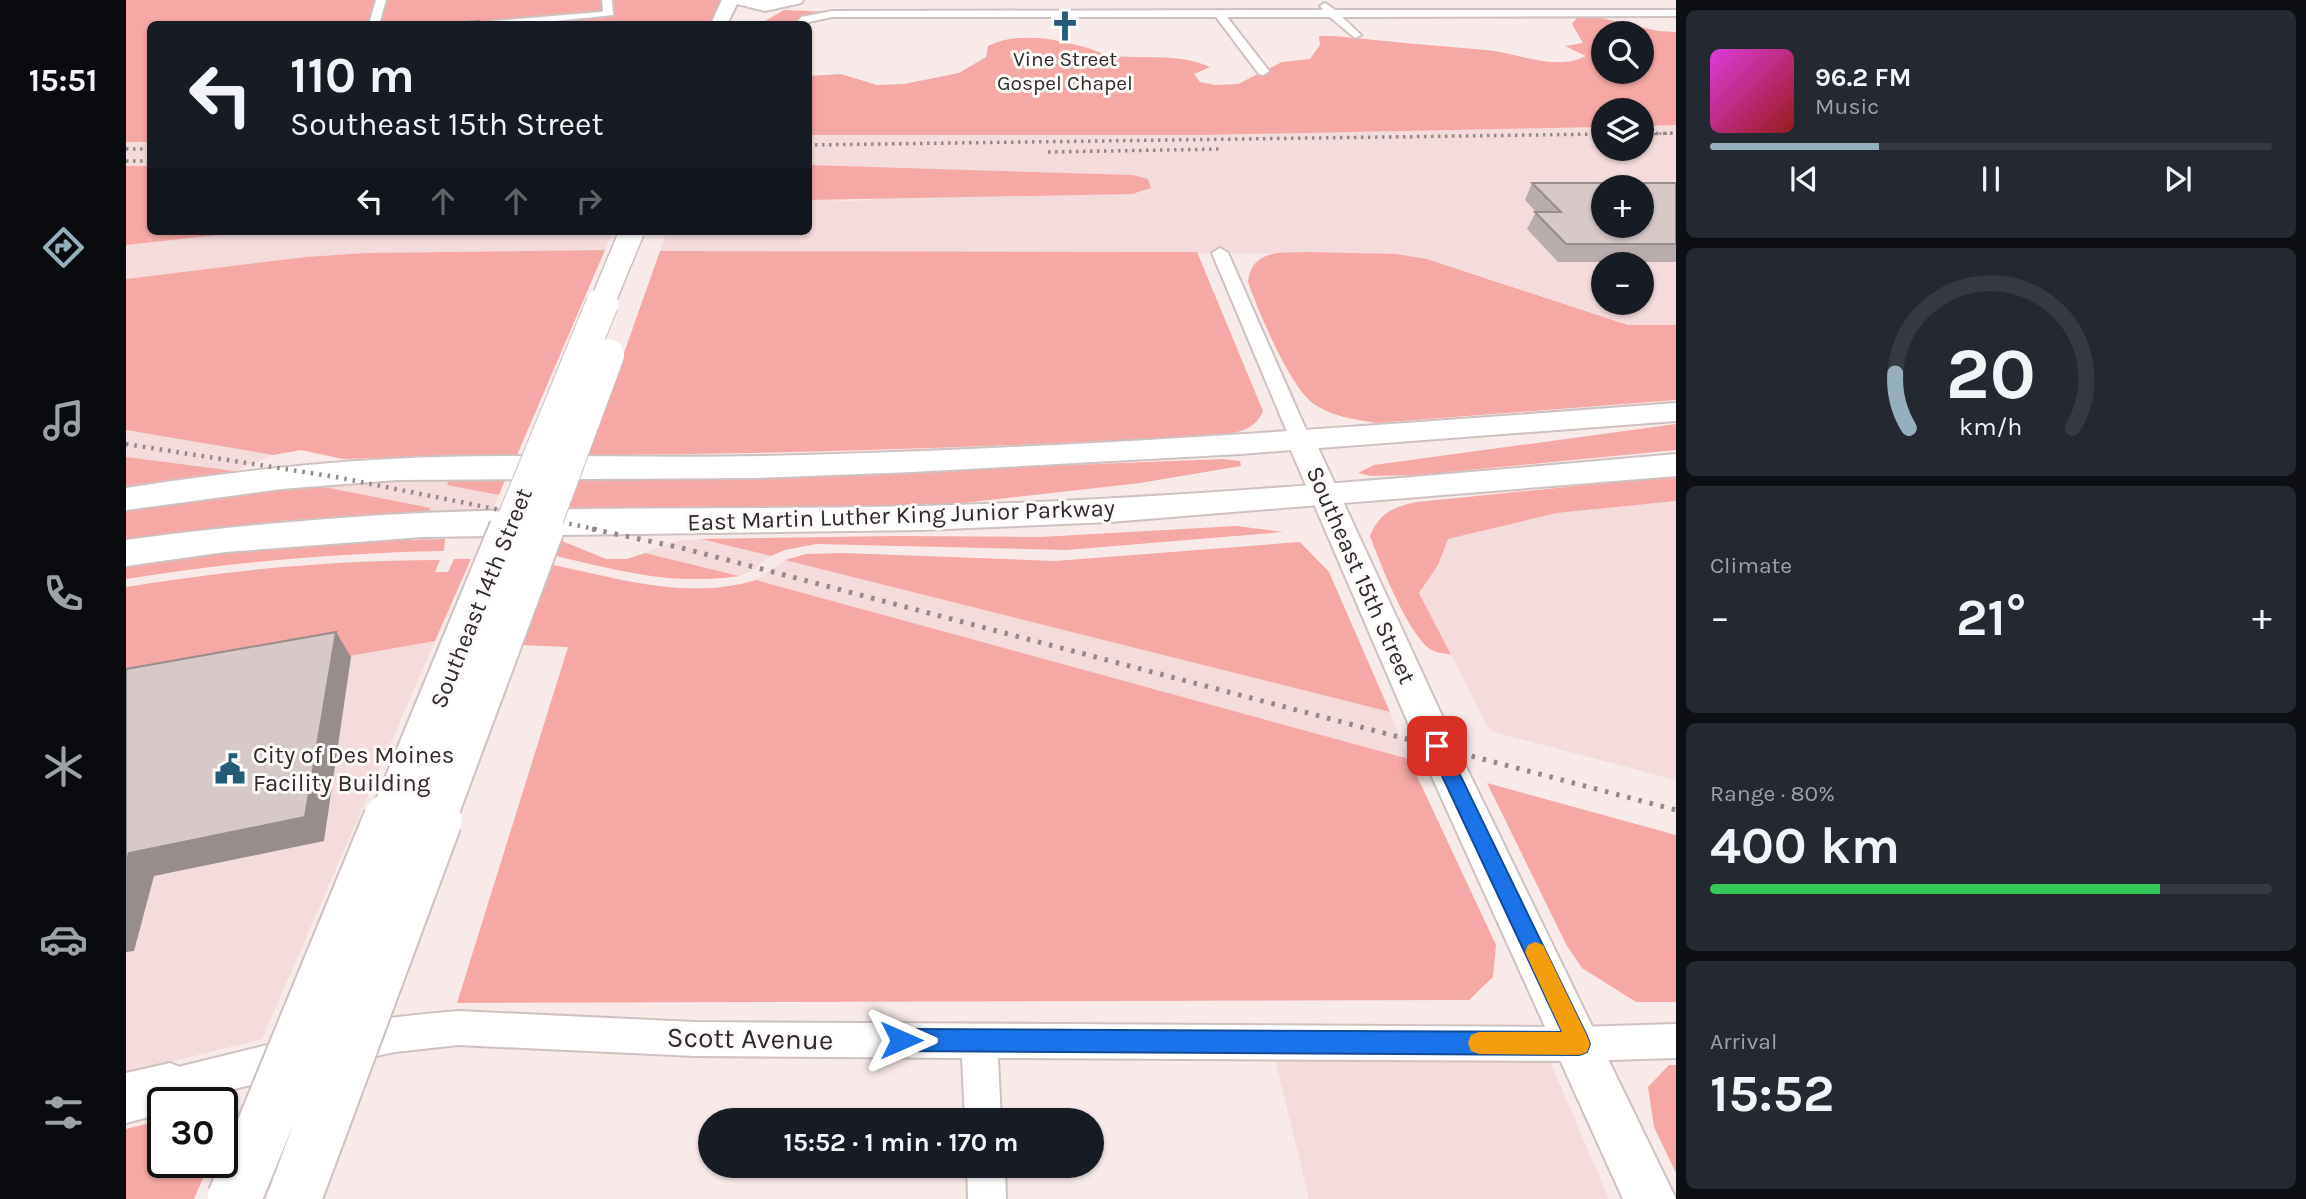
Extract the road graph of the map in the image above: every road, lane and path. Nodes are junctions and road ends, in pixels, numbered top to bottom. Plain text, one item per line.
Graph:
1 (381, 0) edge
2 (607, 0) edge
3 (730, 0) edge
4 (741, 0) edge
5 (795, 0) edge
6 (899, 0) edge
7 (1102, 0) edge
8 (1320, 0) edge
9 (1535, 0) edge
10 (1108, 13) junction
11 (1219, 13) junction
12 (1332, 13) junction
13 (1553, 13) junction
14 (1676, 13) edge
15 (899, 14) junction
16 (375, 21) edge
17 (530, 21) edge
18 (720, 21) edge
19 (755, 21) edge
20 (806, 21) edge
21 (1355, 35) dead end
22 (1263, 71) dead end
23 (630, 235) edge
24 (653, 235) edge
25 (1220, 253) dead end
26 (1676, 412) edge
27 (1301, 441) junction
28 (1676, 465) edge
29 (1324, 495) junction
30 (126, 499) edge
31 (126, 553) edge
32 (979, 1040) junction
33 (1676, 1041) edge
34 (1579, 1044) junction
35 (170, 1087) edge
36 (982, 1108) edge
37 (987, 1178) edge
38 (234, 1199) edge
39 (294, 1199) edge
40 (988, 1199) edge
41 (1650, 1199) edge

1 - 16 street
2 - 17 street
3 - 18 main road
4 - 5 main road
5 - 19 main road
6 - 15 street
7 - 10 street
8 - 12 street
9 - 13 street
10 - 11 street
10 - 15 street
11 - 12 street
11 - 22 street
12 - 13 street
12 - 21 street
13 - 14 street
15 - 20 street
23 - 38 main road, Southeast 14th Street, bridge
24 - 39 main road, Southeast 14th Street, bridge
25 - 27 street, Southeast 15th Street
26 - 27 main road
27 - 29 street, Southeast 15th Street
27 - 30 main road
28 - 29 main road, East Martin Luther King Junior Parkway
29 - 31 main road, East Martin Luther King Junior Parkway
29 - 34 street, Southeast 15th Street
32 - 34 street, Scott Avenue
32 - 35 street, Scott Avenue
32 - 36 street
33 - 34 street, Scott Avenue
34 - 41 street, Southeast 15th Street
37 - 40 street

